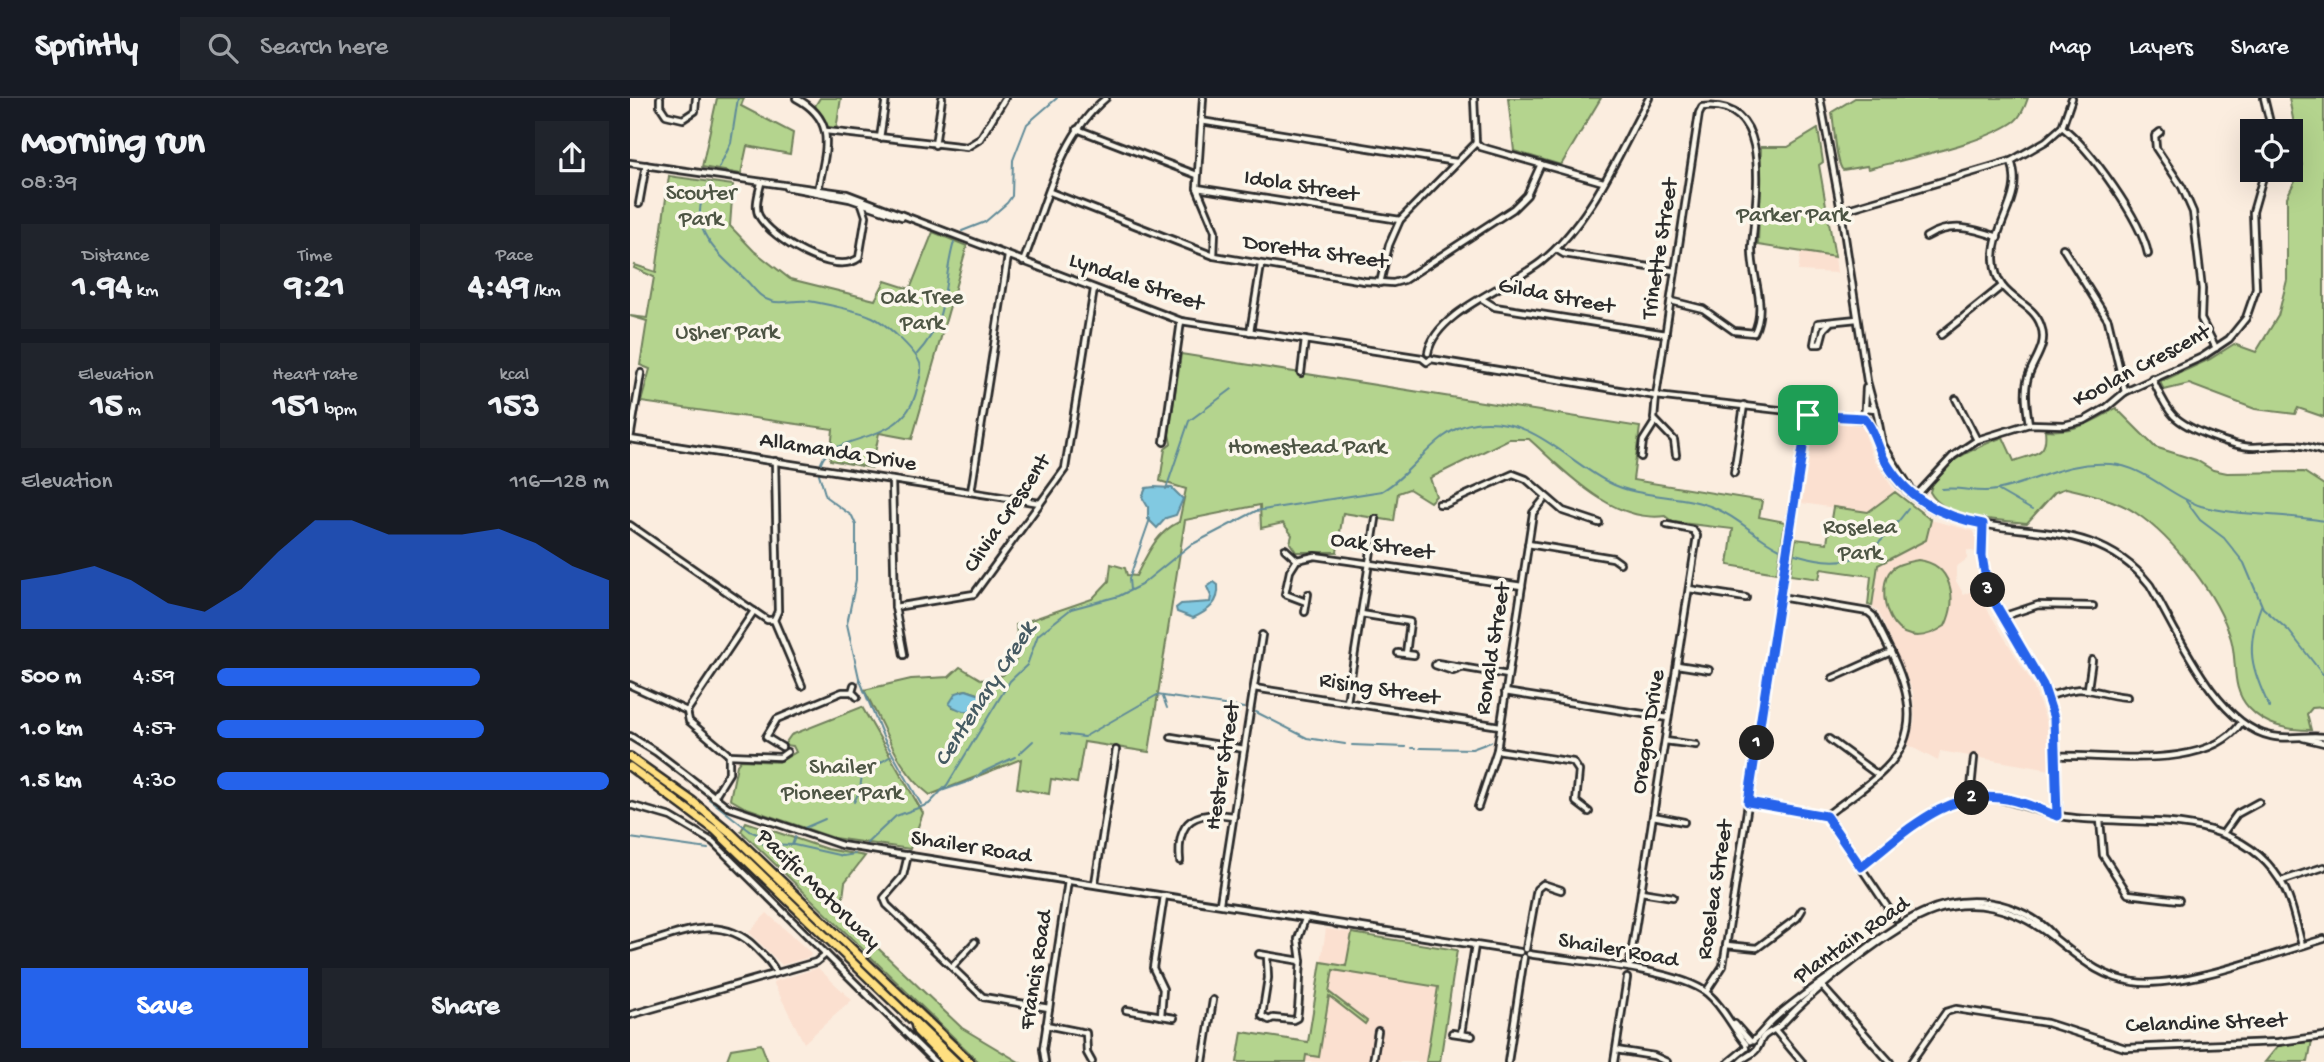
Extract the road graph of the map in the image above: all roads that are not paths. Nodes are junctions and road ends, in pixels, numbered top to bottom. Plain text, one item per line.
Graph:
1 (660, 98) edge
2 (696, 98) edge
3 (796, 98) edge
4 (886, 98) edge
5 (943, 98) edge
6 (1005, 98) edge
7 (1106, 98) edge
8 (1203, 98) edge
9 (1474, 98) edge
10 (1649, 98) edge
11 (1820, 98) edge
12 (2072, 98) edge
13 (2264, 98) edge
14 (2269, 119) edge
15 (1201, 121) junction
16 (2062, 127) junction
17 (1077, 129) junction
18 (826, 131) junction
19 (2160, 132) dead end
20 (880, 138) junction
21 (1476, 143) junction
22 (935, 145) junction
23 (2011, 161) junction
24 (1456, 162) junction
25 (630, 163) edge
26 (1541, 164) junction
27 (646, 165) junction
28 (1197, 176) junction
29 (1603, 182) junction
30 (2262, 182) edge
31 (761, 183) junction
32 (1197, 188) junction
33 (818, 192) junction
34 (1050, 192) junction
35 (639, 204) dead end
36 (862, 205) junction
37 (875, 209) junction
38 (1841, 211) junction
39 (866, 216) junction
40 (1400, 220) junction
41 (929, 226) junction
42 (1927, 237) dead end
43 (1998, 237) junction
44 (2063, 248) dead end
45 (1556, 249) junction
46 (2148, 254) dead end
47 (1008, 256) junction
48 (1214, 256) junction
49 (1023, 262) junction
50 (1261, 265) junction
51 (1675, 271) junction
52 (1380, 283) junction
53 (2002, 286) junction
54 (1094, 289) junction
55 (1482, 299) junction
56 (1671, 301) junction
57 (1857, 319) junction
58 (1181, 321) junction
59 (1830, 323) junction
60 (1250, 332) junction
61 (1666, 334) junction
62 (1941, 335) dead end
63 (1306, 340) junction
64 (2216, 348) junction
65 (1430, 356) junction
66 (640, 373) dead end
67 (1301, 373) dead end
68 (2152, 378) junction
69 (1867, 381) junction
70 (2125, 392) junction
71 (1656, 396) junction
72 (1956, 399) dead end
73 (1744, 405) junction
74 (1874, 407) junction
75 (1864, 409) junction
76 (1808, 415) junction
77 (1845, 415) junction
78 (1876, 417) junction
79 (1866, 419) junction
80 (1656, 422) junction
81 (2029, 424) junction
82 (630, 439) edge
83 (1978, 440) junction
84 (1164, 442) dead end
85 (2324, 452) edge
86 (1676, 456) dead end
87 (1641, 457) dead end
88 (775, 461) junction
89 (1894, 471) junction
90 (1734, 472) dead end
91 (892, 480) junction
92 (971, 492) junction
93 (1916, 496) junction
94 (1546, 497) junction
95 (1040, 503) junction
96 (1439, 503) dead end
97 (1376, 519) dead end
98 (1599, 523) dead end
99 (1983, 524) junction
100 (630, 525) edge
101 (1667, 526) dead end
102 (1528, 544) junction
103 (1284, 550) dead end
104 (1297, 560) junction
105 (1369, 562) junction
106 (1620, 563) dead end
107 (1521, 586) junction
108 (1689, 589) junction
109 (1308, 594) dead end
110 (1780, 597) junction
111 (1746, 598) dead end
112 (1306, 603) junction
113 (895, 607) junction
114 (2093, 607) dead end
115 (754, 611) junction
116 (1305, 612) dead end
117 (1361, 614) junction
118 (2002, 617) junction
119 (774, 620) junction
120 (1262, 635) dead end
121 (1891, 652) junction
122 (1398, 653) dead end
123 (1406, 654) junction
124 (904, 655) dead end
125 (1414, 655) dead end
126 (2092, 660) dead end
127 (1677, 665) junction
128 (1461, 668) junction
129 (1709, 670) dead end
130 (1508, 676) junction
131 (1833, 678) dead end
132 (630, 685) edge
133 (853, 685) dead end
134 (802, 686) dead end
135 (1254, 688) junction
136 (2088, 688) junction
137 (852, 692) junction
138 (1506, 692) junction
139 (857, 696) dead end
140 (2048, 697) junction
141 (2127, 697) dead end
142 (1347, 702) junction
143 (687, 711) junction
144 (1668, 718) junction
145 (2241, 723) junction
146 (1500, 726) junction
147 (630, 736) edge
148 (1171, 737) dead end
149 (2302, 738) junction
150 (1829, 739) dead end
151 (2322, 739) edge
152 (1665, 741) junction
153 (1696, 745) dead end
154 (782, 747) dead end
155 (1244, 749) junction
156 (1116, 750) dead end
157 (1497, 750) junction
158 (788, 752) dead end
159 (729, 755) junction
160 (2056, 756) junction
161 (630, 757) edge
162 (1974, 758) dead end
163 (630, 767) edge
164 (1878, 775) junction
165 (714, 797) junction
166 (1970, 798) junction
167 (1748, 802) junction
168 (2259, 802) dead end
169 (630, 805) edge
170 (1478, 807) dead end
171 (1589, 813) dead end
172 (1234, 816) junction
173 (1653, 816) junction
174 (1826, 816) junction
175 (2057, 816) junction
176 (2100, 820) junction
177 (1684, 822) dead end
178 (2224, 832) junction
179 (908, 855) junction
180 (1180, 861) dead end
181 (1861, 867) junction
182 (2324, 867) edge
183 (1068, 881) junction
184 (2281, 881) junction
185 (1095, 883) junction
186 (1560, 890) dead end
187 (1641, 892) junction
188 (1164, 896) junction
189 (1672, 897) dead end
190 (2179, 900) dead end
191 (1220, 903) junction
192 (1802, 910) dead end
193 (1895, 918) junction
194 (1305, 919) junction
195 (1908, 919) junction
196 (1887, 933) junction
197 (2324, 939) edge
198 (2058, 941) junction
199 (975, 942) dead end
200 (1726, 945) junction
201 (1475, 946) junction
202 (2302, 946) junction
203 (630, 948) edge
204 (1525, 953) junction
205 (826, 954) junction
206 (1259, 954) dead end
207 (1267, 956) junction
208 (1301, 961) junction
209 (952, 968) junction
210 (1629, 968) junction
211 (776, 973) junction
212 (1627, 978) dead end
213 (1822, 985) junction
214 (1706, 992) junction
215 (1213, 1000) dead end
216 (1049, 1008) junction
217 (1126, 1010) dead end
218 (630, 1015) edge
219 (1161, 1016) junction
220 (1174, 1018) dead end
221 (914, 1022) junction
222 (1046, 1025) junction
223 (1774, 1030) junction
224 (1378, 1031) dead end
225 (1452, 1033) dead end
226 (1461, 1034) junction
227 (2324, 1035) edge
228 (1472, 1036) dead end
229 (1749, 1044) junction
230 (1757, 1048) junction
231 (1616, 1050) junction
232 (1752, 1053) junction
233 (1044, 1060) edge
234 (931, 1061) edge
235 (947, 1062) edge
236 (956, 1062) edge
237 (970, 1062) edge
238 (1039, 1062) edge
239 (1092, 1062) edge
240 (1203, 1062) edge
241 (1373, 1062) edge
242 (1508, 1062) edge
243 (1615, 1062) edge
244 (1667, 1062) edge
245 (1729, 1062) edge
246 (1740, 1062) edge
247 (1802, 1062) edge
248 (1890, 1062) edge
249 (1911, 1062) edge

1 - 2 street
3 - 18 street
4 - 20 street
5 - 22 street
6 - 22 street
7 - 17 street
8 - 15 street
9 - 21 street
10 - 29 street
11 - 38 street
12 - 16 street
13 - 14 street
15 - 24 street
15 - 28 street
16 - 23 street
16 - 46 street
17 - 28 street
17 - 34 street
18 - 20 street
18 - 33 street
19 - 64 street
20 - 22 street
21 - 24 street
21 - 26 street
23 - 38 street
23 - 43 street
24 - 40 street
25 - 27 street, Lyndale Street
26 - 29 street
26 - 52 street, Doretta Street
27 - 31 street, Lyndale Street
27 - 35 street
28 - 32 street
29 - 45 street
30 - 64 street, Koolan Crescent
31 - 33 street, Lyndale Street
31 - 39 street
32 - 40 street, Idola Street
32 - 48 street
33 - 36 street, Lyndale Street
33 - 41 street, Lyndale Street
34 - 48 street, Doretta Street
34 - 49 street
36 - 37 street, Lyndale Street
36 - 39 street
37 - 39 street
37 - 41 street, Lyndale Street
38 - 57 street
40 - 52 street
41 - 47 street, Lyndale Street
42 - 43 street
43 - 53 street
44 - 70 street
45 - 51 street
45 - 55 street
47 - 49 street, Lyndale Street
47 - 92 street
48 - 50 street, Doretta Street
49 - 54 street, Lyndale Street
50 - 52 street, Doretta Street
50 - 60 street
51 - 56 street, Trinette Street
51 - 56 street, Trinette Street
53 - 62 street
53 - 81 street
54 - 58 street, Lyndale Street
54 - 95 street, Clivia Crescent
55 - 61 street, Gilda Street
55 - 65 street
56 - 61 street, Trinette Street
57 - 59 street
57 - 69 street
58 - 60 street, Lyndale Street
58 - 84 street
59 - 59 street
60 - 63 street, Lyndale Street
61 - 71 street, Trinette Street
63 - 65 street, Lyndale Street
63 - 67 street
64 - 68 street, Koolan Crescent
65 - 71 street
66 - 82 street
68 - 70 street, Koolan Crescent
68 - 85 street
69 - 74 street
69 - 75 street
70 - 81 street, Koolan Crescent
71 - 73 street
71 - 80 street, Trinette Street
72 - 83 street
73 - 76 street
73 - 90 street
74 - 75 street
74 - 78 street
75 - 77 street
75 - 79 street
76 - 77 street
76 - 110 street, Roselea Street
77 - 79 street
78 - 79 street
78 - 89 street
79 - 89 street
80 - 86 street
80 - 87 street
81 - 83 street, Koolan Crescent
82 - 88 street, Allamanda Drive
83 - 93 street, Koolan Crescent
88 - 91 street, Allamanda Drive
88 - 119 street
89 - 93 street
91 - 92 street, Allamanda Drive
91 - 113 street
92 - 95 street, Allamanda Drive
93 - 99 street
94 - 96 street
94 - 98 street
94 - 102 street, Ronald Street
95 - 113 street, Clivia Crescent
97 - 105 street
99 - 118 street
99 - 145 street
100 - 115 street
101 - 108 street, Oregon Drive
102 - 106 street
102 - 107 street, Ronald Street
103 - 104 street
104 - 105 street, Oak Street
104 - 112 street, Oak Street
105 - 107 street, Oak Street
105 - 117 street
107 - 130 street, Ronald Street
108 - 111 street
108 - 127 street, Oregon Drive
109 - 112 street
110 - 121 street
110 - 167 street, Roselea Street
112 - 116 street
113 - 124 street
114 - 118 street
115 - 119 street
115 - 143 street
117 - 123 street
117 - 142 street
118 - 140 street
119 - 134 street
120 - 135 street, Hester Street
121 - 131 street
121 - 164 street
122 - 123 street
123 - 125 street
126 - 136 street
127 - 129 street
127 - 144 street, Oregon Drive
128 - 128 street
128 - 130 street
130 - 138 street, Ronald Street
132 - 143 street
133 - 137 street
135 - 142 street, Rising Street
135 - 155 street, Hester Street
136 - 140 street
136 - 141 street
137 - 139 street
137 - 154 street
138 - 144 street
138 - 146 street, Ronald Street
140 - 160 street
142 - 146 street, Rising Street
143 - 159 street
144 - 152 street, Oregon Drive
145 - 149 street
145 - 160 street
146 - 157 street, Ronald Street
147 - 165 street, Shailer Road
148 - 155 street
149 - 151 street
149 - 151 street
150 - 164 street
152 - 153 street
152 - 173 street, Oregon Drive
155 - 172 street, Hester Street
156 - 185 street
157 - 170 street, Ronald Street
157 - 171 street
158 - 159 street
159 - 165 street
160 - 175 street
161 - 237 highway, Pacific Motorway
162 - 166 street
163 - 221 highway, Pacific Motorway
164 - 174 street
165 - 179 street, Shailer Road
166 - 175 street
166 - 181 street
167 - 174 street
167 - 200 street, Roselea Street
168 - 178 street
169 - 205 street
172 - 180 street
172 - 191 street, Hester Street
173 - 177 street
173 - 187 street, Oregon Drive
174 - 181 street
175 - 176 street
176 - 178 street
176 - 190 street
178 - 184 street
179 - 183 street, Shailer Road
179 - 209 street
181 - 193 street
182 - 184 street
183 - 185 street, Shailer Road
183 - 216 street, Francis Road
184 - 202 street
185 - 188 street, Shailer Road
186 - 204 street
187 - 189 street
187 - 210 street, Oregon Drive
188 - 191 street, Shailer Road
188 - 219 street
191 - 194 street, Shailer Road
192 - 200 street
193 - 195 street
193 - 196 street
194 - 201 street, Shailer Road
194 - 208 street
195 - 196 street, Plantain Road
195 - 198 street, Plantain Road
196 - 213 street, Plantain Road
197 - 202 street, Plantain Road
198 - 202 street, Plantain Road
198 - 213 street, Plantain Road
199 - 209 street
200 - 214 street, Roselea Street
201 - 204 street, Shailer Road
201 - 226 street
203 - 211 street
204 - 210 street, Shailer Road
204 - 242 street
205 - 211 street
205 - 234 street
206 - 207 street
207 - 208 street
207 - 208 street
209 - 216 street
210 - 214 street, Shailer Road
211 - 218 street
212 - 231 street
213 - 223 street, Plantain Road
213 - 229 street, Plantain Road
213 - 248 street
214 - 229 street, Shailer Road
215 - 240 street
216 - 222 street, Francis Road
217 - 219 street
219 - 220 street
221 - 235 highway
221 - 236 highway, Pacific Motorway
222 - 233 street, Francis Road
222 - 239 street
223 - 230 street, Plantain Road
223 - 247 street
224 - 241 street
225 - 226 street
226 - 228 street
227 - 249 street, Celandine Street
229 - 230 street
229 - 232 street
229 - 245 street, Plantain Road
230 - 232 street, Plantain Road
231 - 243 street
231 - 244 street
232 - 246 street
233 - 238 street, Francis Road

